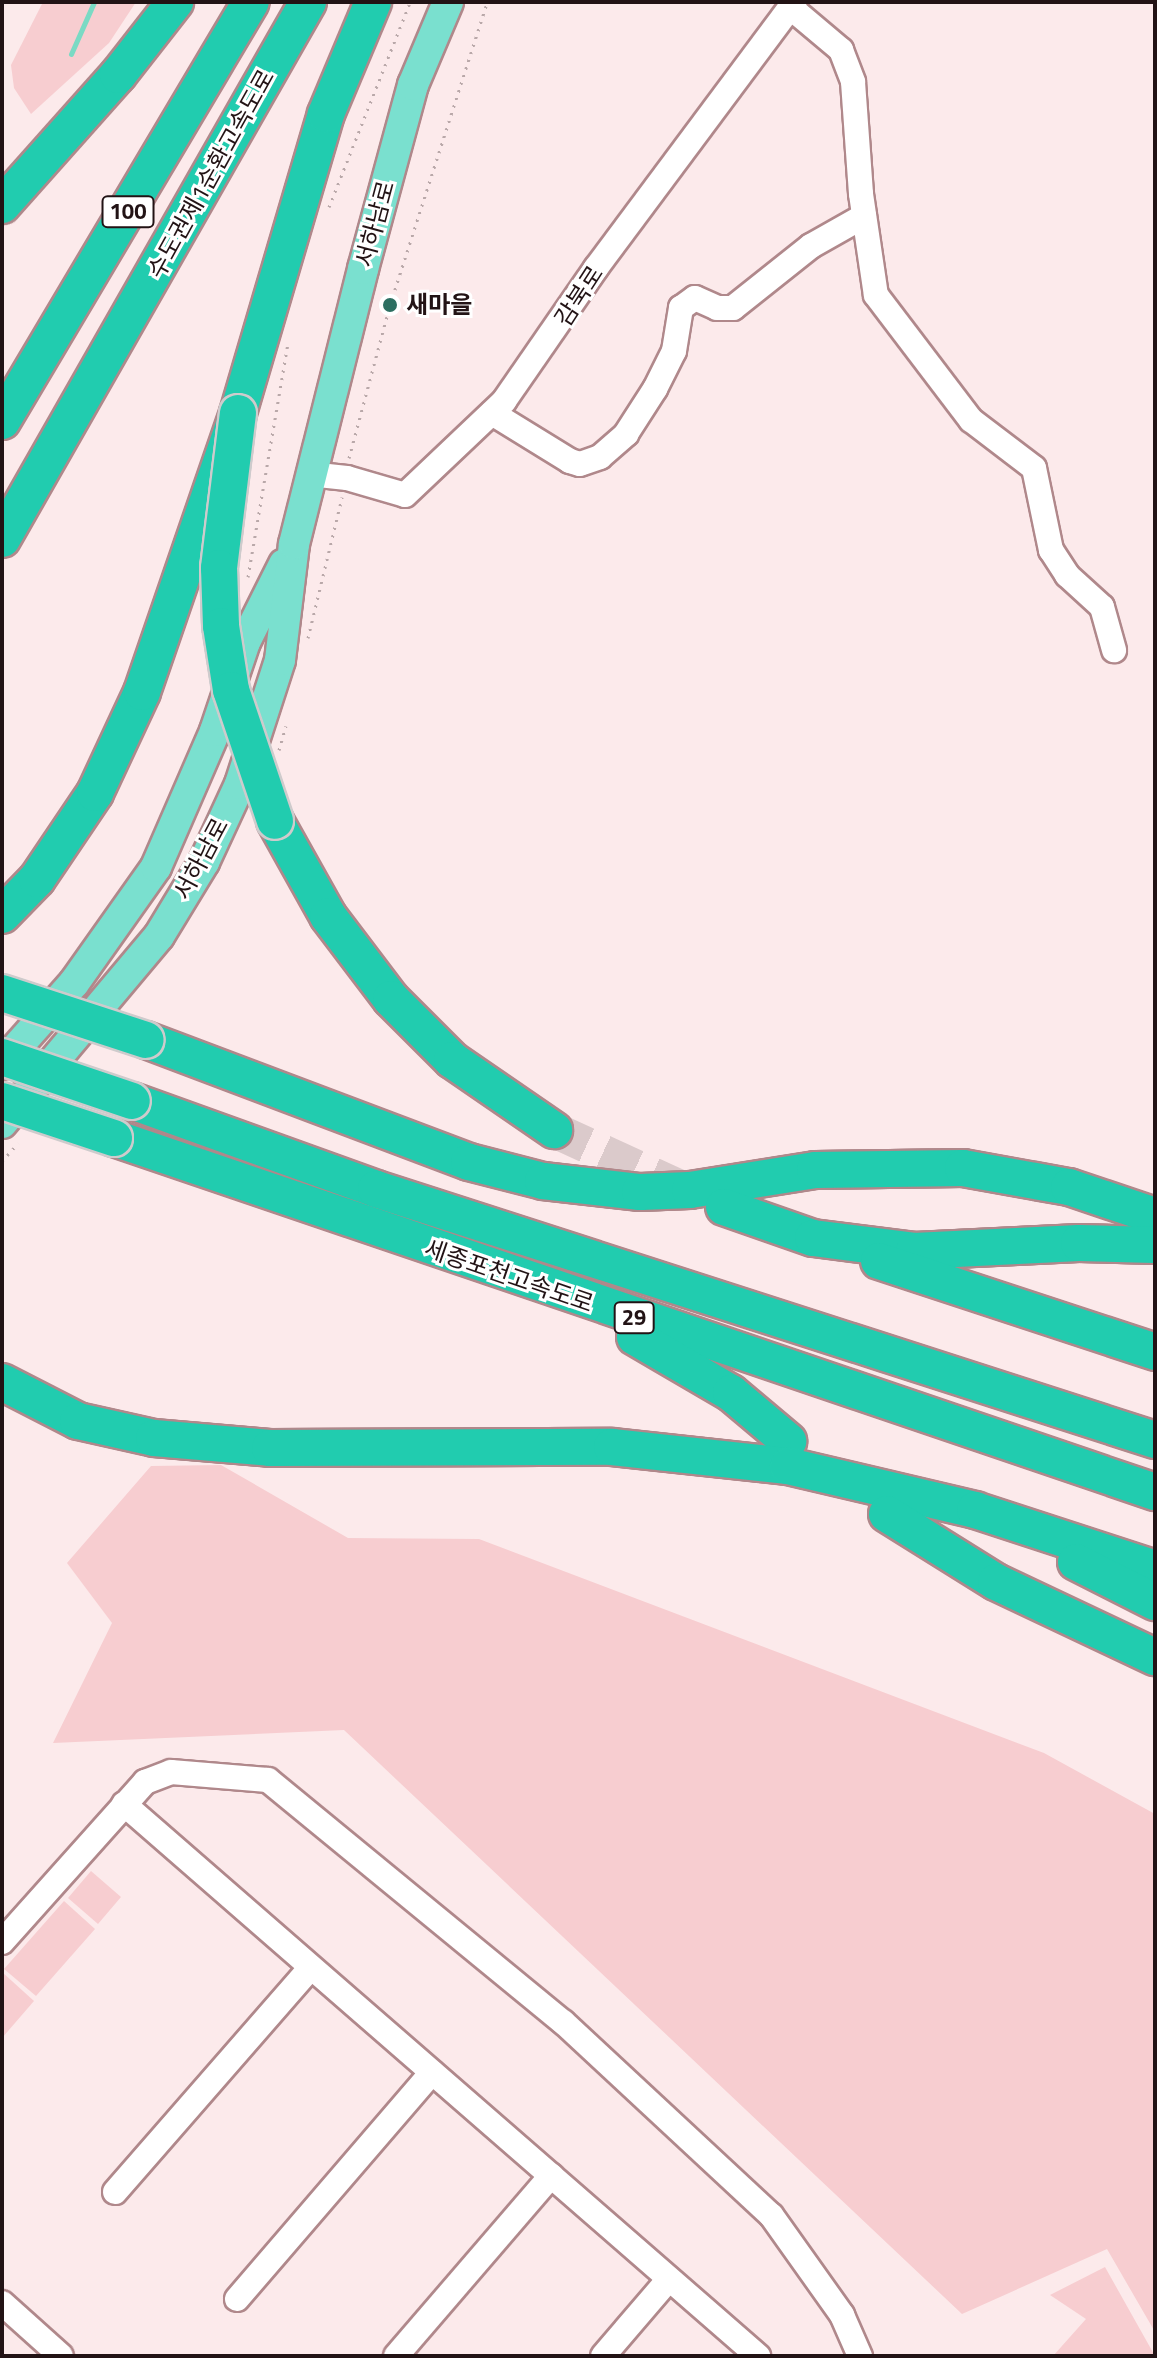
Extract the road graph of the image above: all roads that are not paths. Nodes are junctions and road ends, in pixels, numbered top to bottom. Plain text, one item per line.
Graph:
1 (175, 2) edge
2 (251, 2) edge
3 (308, 2) edge
4 (373, 2) edge
5 (448, 2) edge
6 (792, 5) edge
7 (2, 205) edge
8 (864, 216) junction
9 (115, 346) junction
10 (238, 413) junction
11 (492, 413) junction
12 (2, 421) edge
13 (309, 474) junction
14 (2, 539) edge
15 (294, 544) junction
16 (2, 561) edge
17 (1114, 650) dead end
18 (2, 915) edge
19 (2, 993) edge
20 (2, 1057) edge
21 (2, 1064) edge
22 (2, 1101) edge
23 (2, 1123) edge
24 (554, 1130) tunnel mouth
25 (724, 1207) tunnel mouth
26 (1155, 1216) edge
27 (813, 1238) junction
28 (1155, 1245) edge
29 (530, 1284) junction
30 (1155, 1352) edge
31 (2, 1382) edge
32 (1155, 1440) edge
33 (788, 1441) dead end
34 (1155, 1492) edge
35 (975, 1510) junction
36 (887, 1514) dead end
37 (1155, 1569) edge
38 (1155, 1602) edge
39 (1155, 1657) edge
40 (124, 1804) junction
41 (2, 1942) edge
42 (311, 1967) junction
43 (432, 2072) junction
44 (551, 2176) junction
45 (115, 2192) dead end
46 (669, 2279) junction
47 (237, 2299) dead end
48 (2, 2303) edge
49 (61, 2356) edge
50 (396, 2356) edge
51 (603, 2356) edge
52 (758, 2356) edge
53 (860, 2356) edge

1 - 7 highway
2 - 12 highway, 수도권제1순환고속도로 / 100
3 - 9 highway, 수도권제1순환고속도로 / 100
4 - 10 highway
5 - 13 main road, 서하남로
6 - 8 street
6 - 11 street, 감북로
8 - 11 street
8 - 17 street
9 - 14 highway, 수도권제1순환고속도로 / 100
9 - 16 highway, 수도권제1순환고속도로 / 100
10 - 18 highway, bridge
10 - 24 highway, bridge
11 - 13 street, 감북로
13 - 15 main road, 서하남로
15 - 21 main road, 서하남로
15 - 23 main road, 서하남로
19 - 26 highway, bridge
20 - 32 highway, 세종포천고속도로 / 29, bridge
22 - 29 highway, 세종포천고속도로 / 29, bridge
25 - 27 highway
27 - 28 highway
27 - 30 highway
29 - 33 highway
29 - 34 highway, 세종포천고속도로 / 29
31 - 35 highway
35 - 37 highway
35 - 38 highway
36 - 39 highway
40 - 41 street
40 - 42 street
40 - 53 street
42 - 43 street
42 - 45 street
43 - 44 street
43 - 47 street
44 - 46 street
44 - 50 street
46 - 51 street
46 - 52 street
48 - 49 street

